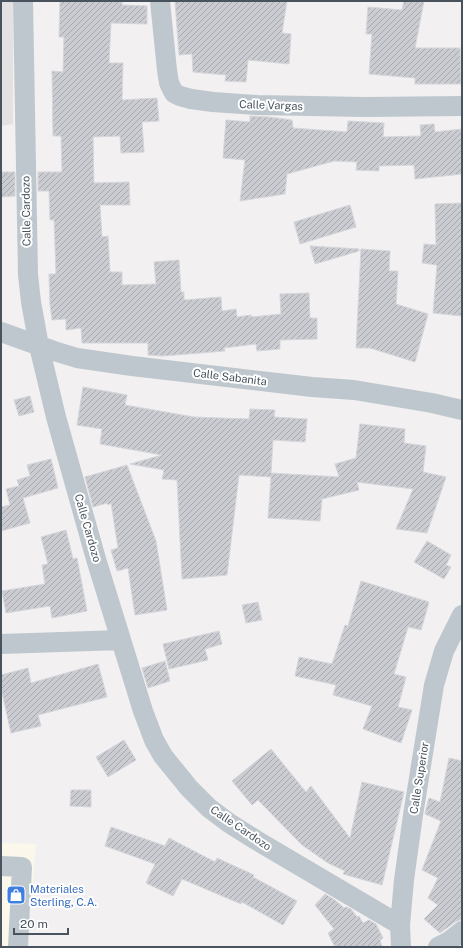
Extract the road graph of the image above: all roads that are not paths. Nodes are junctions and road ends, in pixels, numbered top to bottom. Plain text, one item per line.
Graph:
1 (23, 1) edge
2 (160, 1) edge
3 (462, 106) edge
4 (1, 332) edge
5 (39, 346) junction
6 (462, 410) edge
7 (462, 615) edge
8 (121, 640) junction
9 (1, 644) edge
10 (1, 866) edge
11 (400, 925) junction
12 (462, 932) edge
13 (18, 947) edge
14 (400, 947) edge
15 (438, 947) edge

1 - 5 street, Calle Cardozo
2 - 3 street, Calle Vargas
4 - 5 street, Calle Sabanita
5 - 6 street, Calle Sabanita
5 - 8 street, Calle Cardozo
7 - 11 street, Calle Superior
8 - 9 street
8 - 11 street, Calle Cardozo
10 - 13 street
11 - 14 street, Calle Superior
12 - 15 street

